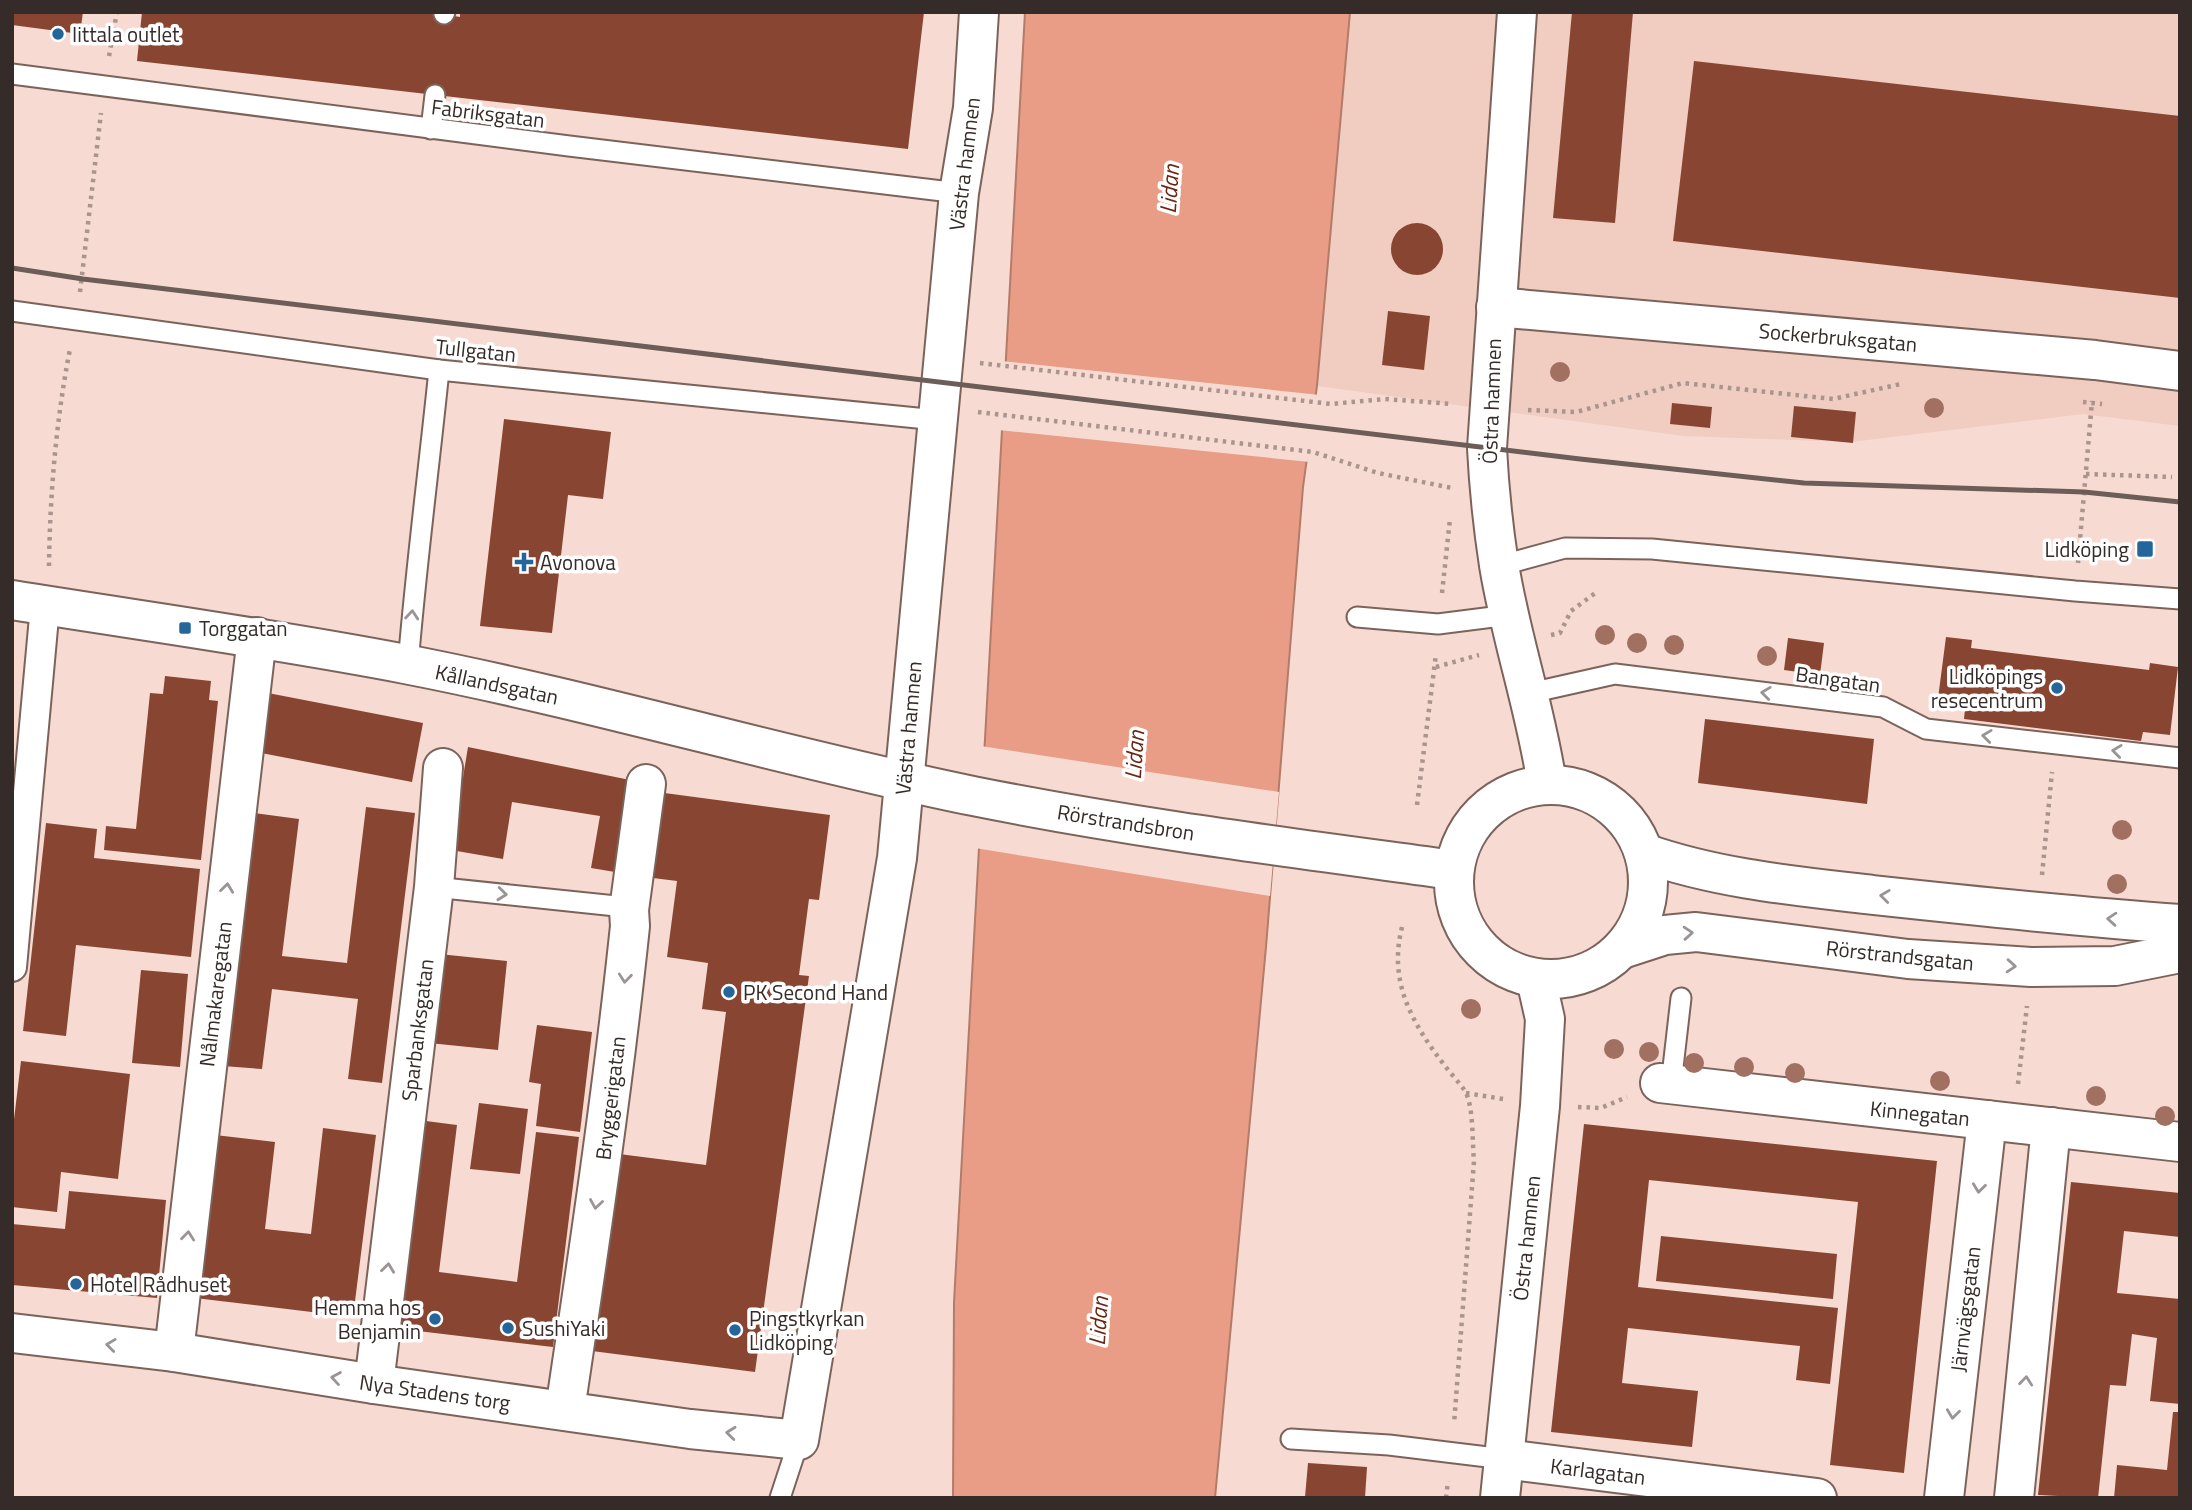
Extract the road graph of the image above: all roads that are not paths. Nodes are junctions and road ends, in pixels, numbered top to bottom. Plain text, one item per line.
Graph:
1 (979, 12) edge
2 (1517, 12) edge
3 (12, 74) edge
4 (435, 95) dead end
5 (431, 129) junction
6 (959, 193) junction
7 (1496, 307) junction
8 (12, 311) edge
9 (439, 370) junction
10 (2180, 371) edge
11 (937, 420) junction
12 (1499, 566) junction
13 (2180, 598) edge
14 (28, 603) edge
15 (1357, 617) dead end
16 (1513, 630) junction
17 (257, 637) junction
18 (408, 664) junction
19 (1530, 693) junction
20 (2180, 758) edge
21 (443, 768) dead end
22 (902, 781) junction
23 (646, 784) dead end
24 (1547, 784) junction
25 (976, 796) joint
26 (1644, 853) junction
27 (1454, 870) junction
28 (434, 887) junction
29 (629, 910) junction
30 (2180, 924) edge
31 (1622, 949) junction
32 (2180, 953) edge
33 (12, 967) edge
34 (1536, 979) junction
35 (1681, 998) dead end
36 (1666, 1084) joint
37 (1987, 1120) junction
38 (2051, 1127) junction
39 (2180, 1142) edge
40 (12, 1333) edge
41 (174, 1352) junction
42 (374, 1384) junction
43 (565, 1410) junction
44 (1291, 1438) dead end
45 (799, 1440) junction
46 (1504, 1459) junction
47 (780, 1498) edge
48 (1500, 1498) edge
49 (1816, 1498) edge
50 (1944, 1498) edge
51 (2014, 1498) edge

1 - 6 street, Västra hamnen
2 - 7 street, Östra hamnen
3 - 5 lane, Fabriksgatan
4 - 5 lane
5 - 6 lane, Fabriksgatan
6 - 11 street, Västra hamnen
7 - 10 street, Sockerbruksgatan
7 - 12 street, Östra hamnen
8 - 9 lane, Tullgatan
9 - 11 lane, Tullgatan
18 -> 9 lane
11 - 22 street, Västra hamnen
12 - 13 lane
12 - 16 street, Östra hamnen
14 - 17 street, Kållandsgatan
14 - 33 street
15 - 16 lane
16 - 19 street, Östra hamnen
17 - 18 street, Kållandsgatan
41 -> 17 street, Nålmakaregatan
18 - 22 street, Kållandsgatan
20 -> 19 lane, Bangatan
19 - 24 street, Östra hamnen
21 - 28 street, Sparbanksgatan
22 - 25 street, Kållandsgatan
22 - 45 street, Västra hamnen
23 - 29 street, Bryggerigatan
24 - 26 street
24 - 27 street
25 - 27 street, Rörstrandsbron
30 -> 26 street
26 - 31 street
27 - 34 street
28 -> 29 lane
42 -> 28 street, Sparbanksgatan
29 -> 43 street, Bryggerigatan
31 -> 32 street, Rörstrandsgatan
31 - 34 street
34 - 46 street, Östra hamnen
35 - 36 lane
36 - 37 street, Kinnegatan
37 - 38 street, Kinnegatan
37 -> 50 street, Järnvägsgatan
38 - 39 street, Kinnegatan
51 -> 38 street
41 -> 40 street, Nya Stadens torg
42 -> 41 street, Nya Stadens torg
42 - 43 street, Nya Stadens torg
45 -> 43 street, Nya Stadens torg
44 - 46 lane
45 - 47 lane
46 - 48 street, Östra hamnen
46 - 49 street, Karlagatan

